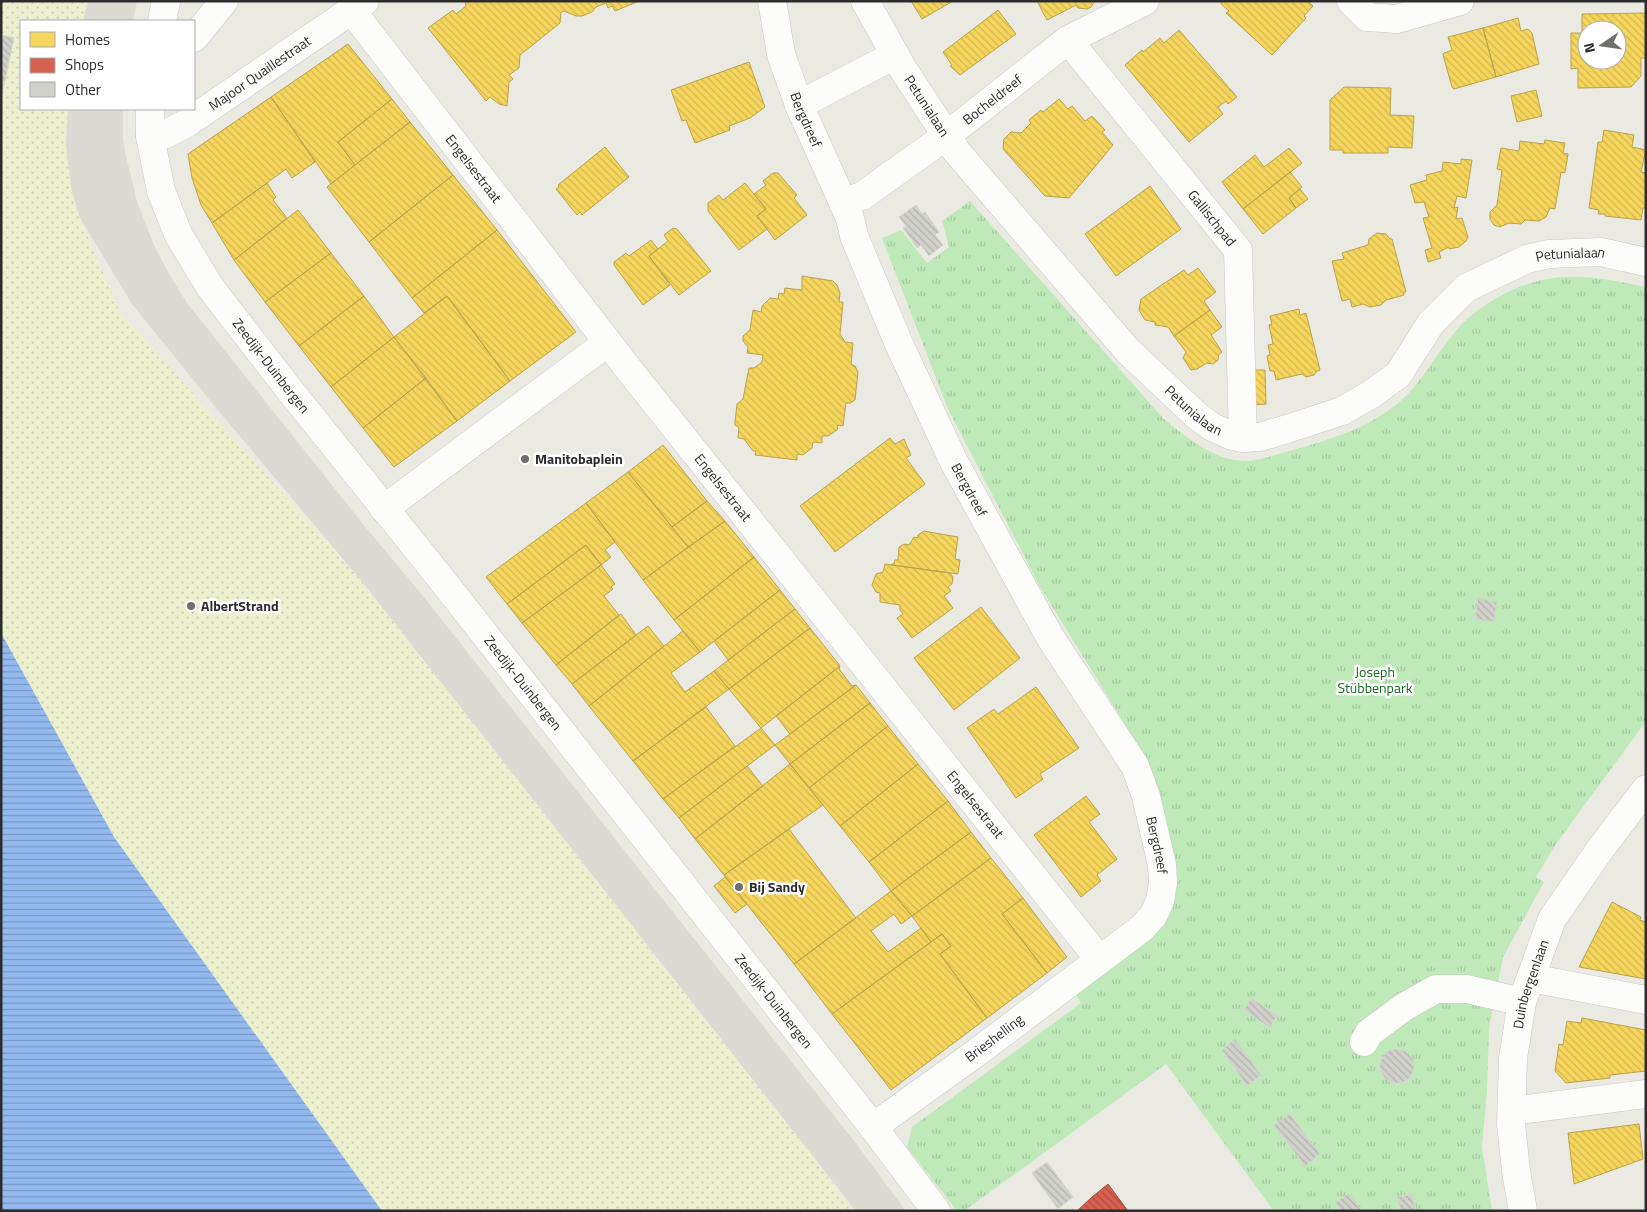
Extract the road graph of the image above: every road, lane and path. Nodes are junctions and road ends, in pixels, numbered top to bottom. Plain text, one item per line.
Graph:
1 (166, 1) edge
2 (224, 1) edge
3 (772, 1) edge
4 (866, 1) edge
5 (1145, 1) edge
6 (1351, 1) edge
7 (1460, 1) edge
8 (359, 6) edge
9 (162, 20) edge
10 (195, 37) edge
11 (1068, 40) junction
12 (895, 55) junction
13 (800, 105) junction
14 (150, 110) edge
15 (150, 136) junction
16 (946, 136) junction
17 (843, 202) junction
18 (1646, 262) edge
19 (608, 342) junction
20 (1243, 438) junction
21 (384, 509) junction
22 (1646, 789) edge
23 (1107, 954) junction
24 (1527, 990) junction
25 (1646, 1000) edge
26 (1364, 1042) dead end
27 (1646, 1094) edge
28 (1512, 1111) junction
29 (873, 1127) junction
30 (936, 1211) edge
31 (1523, 1211) edge

1 - 9 street
2 - 10 street
3 - 13 street, Bergdreef
4 - 12 street, Petunialaan
5 - 11 street, Bocheldreef
6 - 7 street
8 - 15 street, Majoor Quaillestraat
8 - 19 street, Engelsestraat
11 - 16 street, Bocheldreef
11 - 20 street, Gallischpad
12 - 13 street
12 - 16 street, Petunialaan
13 - 17 street, Bergdreef
14 - 15 street, Zeedijk-Duinbergen
15 - 21 street, Zeedijk-Duinbergen
16 - 17 street, Bocheldreef
16 - 20 street, Petunialaan
17 - 23 street, Bergdreef
18 - 20 street, Petunialaan
19 - 21 street
19 - 23 street, Engelsestraat
21 - 29 street, Zeedijk-Duinbergen
22 - 24 street, Duinbergenlaan
23 - 29 street, Brieshelling
24 - 25 street
24 - 26 street
24 - 28 street, Duinbergenlaan
27 - 28 street
28 - 31 street, Duinbergenlaan
29 - 30 street, Zeedijk-Duinbergen

